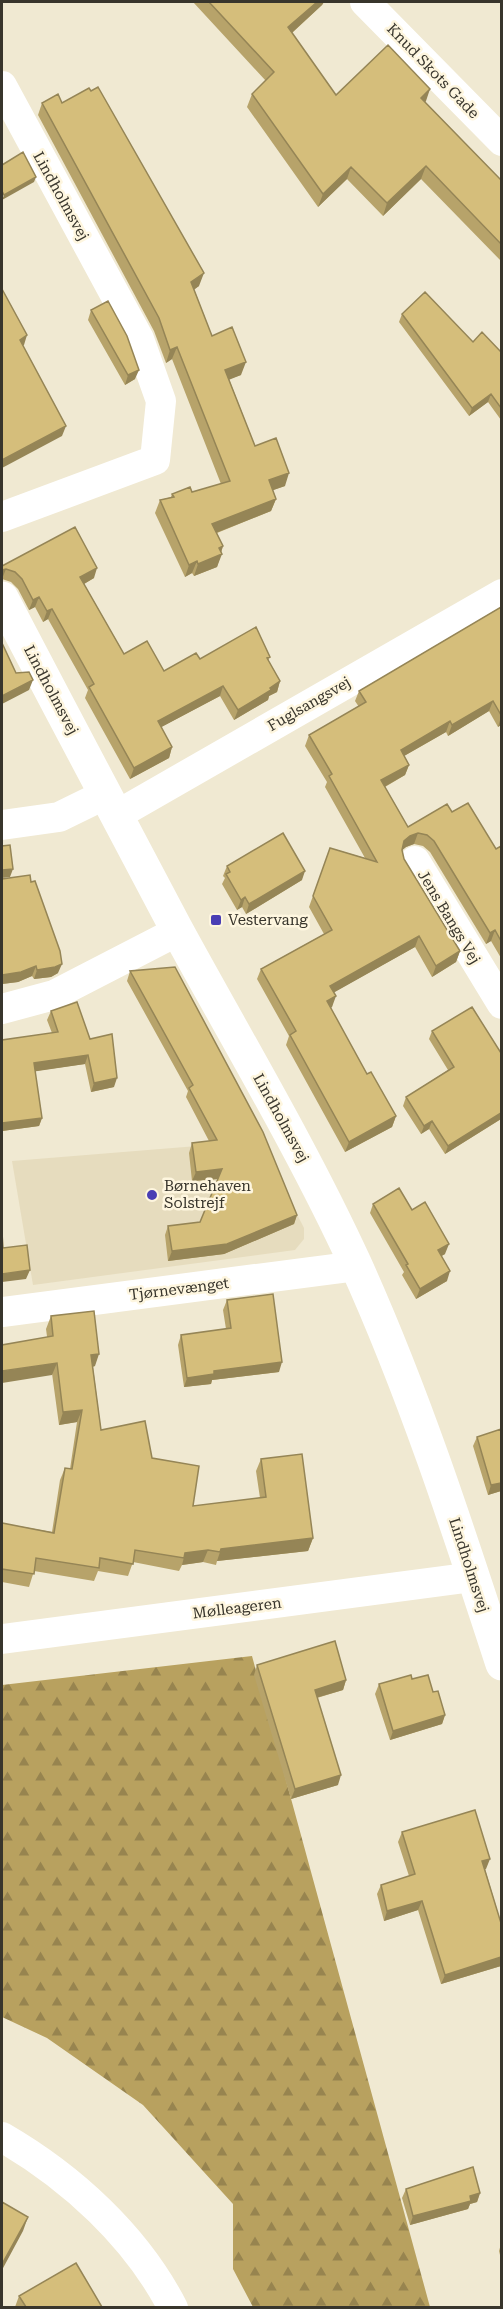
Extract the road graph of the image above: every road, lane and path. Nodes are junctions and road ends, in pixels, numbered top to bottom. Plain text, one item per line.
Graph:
1 (365, 2) edge
2 (2, 86) edge
3 (9, 124) edge
4 (501, 141) edge
5 (2, 517) edge
6 (501, 594) edge
7 (2, 598) edge
8 (112, 804) junction
9 (2, 825) edge
10 (415, 861) dead end
11 (178, 931) junction
12 (501, 1004) edge
13 (2, 1009) edge
14 (356, 1266) junction
15 (2, 1312) edge
16 (473, 1576) junction
17 (2, 1639) edge
18 (501, 1664) edge
19 (2, 2137) edge
20 (173, 2307) edge

1 - 4 street, Knud Skots Gade
2 - 3 street, Lindholmsvej
3 - 5 street, Lindholmsvej
6 - 8 street, Fuglsangsvej
7 - 8 street, Lindholmsvej
8 - 9 street, Fuglsangsvej
8 - 11 street, Lindholmsvej
10 - 12 street, Jens Bangs Vej
11 - 13 street
11 - 14 street, Lindholmsvej
14 - 15 street, Tjørnevænget
14 - 16 street, Lindholmsvej
16 - 17 street, Mølleageren
16 - 18 street, Lindholmsvej
19 - 20 street

